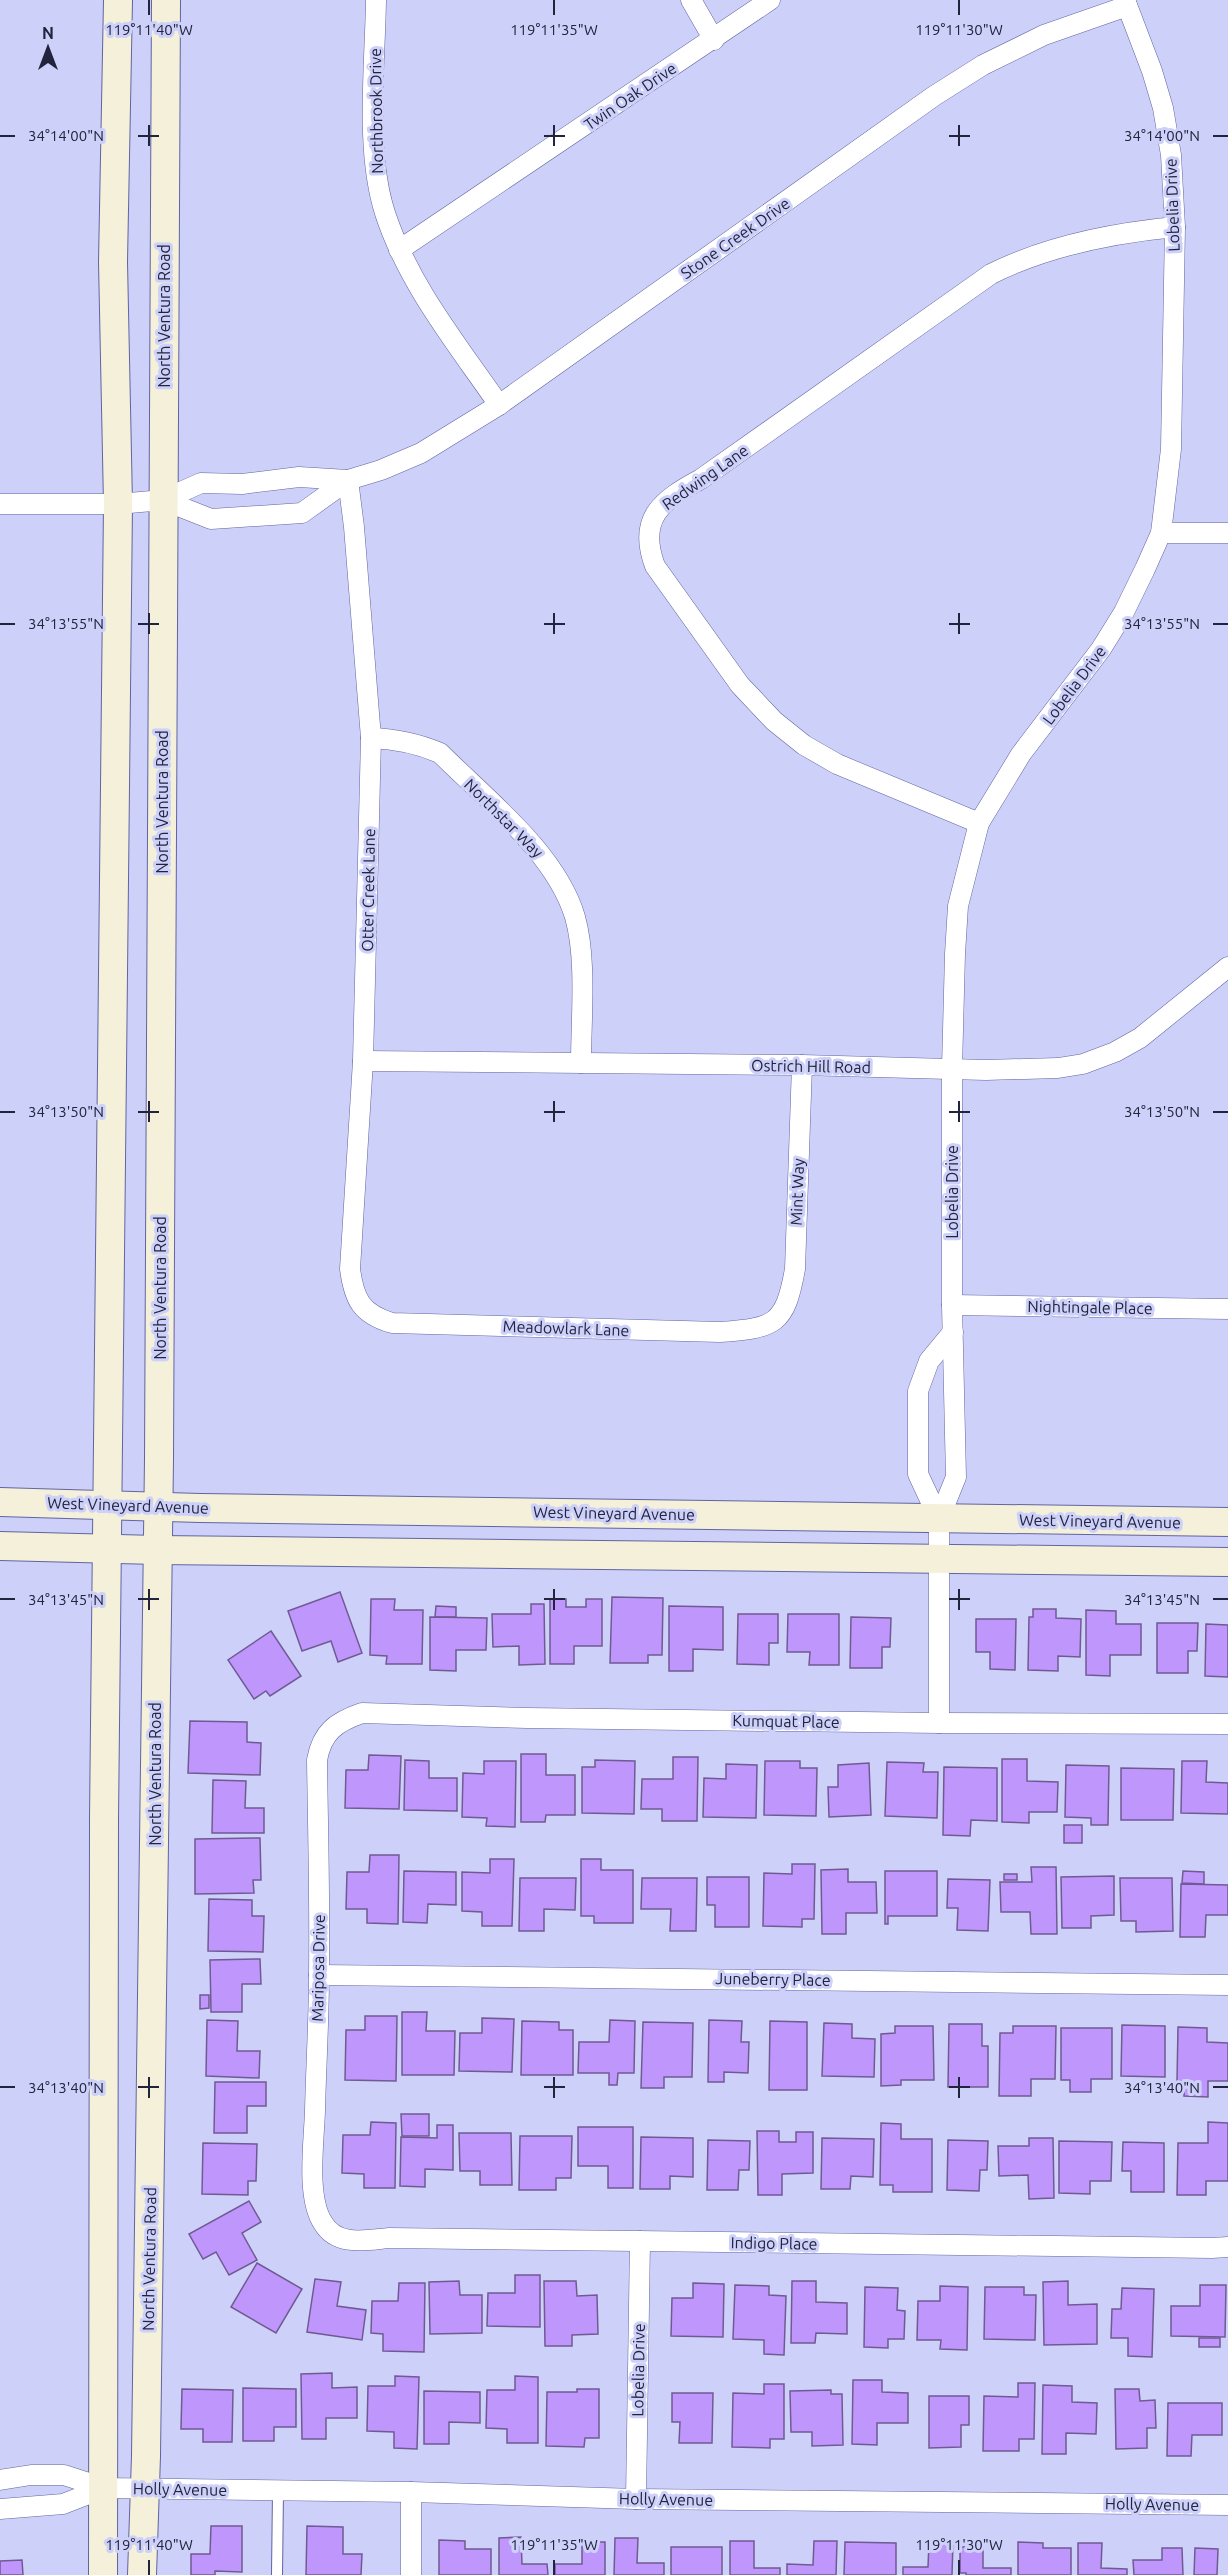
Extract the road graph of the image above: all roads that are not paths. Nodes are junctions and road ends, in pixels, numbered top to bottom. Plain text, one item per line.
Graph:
1 (118, 0) edge
2 (166, 0) edge
3 (376, 0) edge
4 (691, 0) edge
5 (770, 0) edge
6 (1126, 3) edge
7 (714, 40) junction
8 (1176, 227) junction
9 (399, 250) junction
10 (499, 405) junction
11 (348, 480) junction
12 (163, 500) junction
13 (0, 504) edge
14 (118, 504) junction
15 (1161, 533) junction
16 (1228, 533) edge
17 (372, 738) junction
18 (978, 823) junction
19 (1228, 967) edge
20 (363, 1061) junction
21 (581, 1063) junction
22 (802, 1065) junction
23 (952, 1068) junction
24 (358, 1299) joint
25 (952, 1305) junction
26 (1228, 1309) edge
27 (780, 1316) joint
28 (953, 1332) junction
29 (0, 1502) edge
30 (109, 1505) junction
31 (158, 1507) junction
32 (939, 1519) junction
33 (1228, 1522) edge
34 (0, 1546) edge
35 (108, 1549) junction
36 (157, 1550) junction
37 (939, 1560) junction
38 (1228, 1563) edge
39 (345, 1719) joint
40 (939, 1723) junction
41 (1228, 1724) edge
42 (319, 1975) junction
43 (1228, 1985) edge
44 (324, 2226) joint
45 (640, 2241) junction
46 (1228, 2247) edge
47 (0, 2480) edge
48 (104, 2488) junction
49 (146, 2488) junction
50 (278, 2491) junction
51 (411, 2492) junction
52 (636, 2499) junction
53 (1228, 2505) edge
54 (0, 2509) edge
55 (104, 2575) edge
56 (142, 2575) edge
57 (277, 2575) edge
58 (411, 2575) edge

1 - 14 main road
2 - 12 main road, North Ventura Road
3 - 9 street, Northbrook Drive
4 - 7 street
5 - 7 street, Twin Oak Drive
6 - 8 street, Lobelia Drive
6 - 10 street, Stone Creek Drive
7 - 9 street, Twin Oak Drive
8 - 15 street, Lobelia Drive
8 - 18 street, Redwing Lane
9 - 10 street, Northbrook Drive
10 - 11 street, Stone Creek Drive
11 - 12 street, Stone Creek Drive
11 - 12 street, Stone Creek Drive
11 - 17 street, Otter Creek Lane
12 - 14 street, Stone Creek Drive
12 - 31 main road, North Ventura Road
13 - 14 street, Stone Creek Drive
14 - 30 main road
15 - 16 street
15 - 18 street, Lobelia Drive
17 - 20 street, Otter Creek Lane
17 - 21 street, Northstar Way
18 - 23 street, Lobelia Drive
19 - 23 street, Ostrich Hill Road
20 - 21 street, Ostrich Hill Road
20 - 24 street, Otter Creek Lane
21 - 22 street, Ostrich Hill Road
22 - 23 street, Ostrich Hill Road
22 - 27 street, Mint Way
23 - 25 street, Lobelia Drive
24 - 27 street, Meadowlark Lane
25 - 26 street, Nightingale Place
25 - 28 street, Lobelia Drive
28 - 32 street, Lobelia Drive
28 - 32 street, Lobelia Drive
29 - 30 main road, West Vineyard Avenue
30 - 31 main road, West Vineyard Avenue
30 - 35 main road
31 - 32 main road, West Vineyard Avenue
31 - 36 main road, North Ventura Road
32 - 33 main road, West Vineyard Avenue
32 - 37 street, Lobelia Drive
34 - 35 main road
35 - 36 main road
35 - 48 main road
36 - 37 main road
36 - 49 main road, North Ventura Road
37 - 38 main road
37 - 40 street, Lobelia Drive
39 - 40 street, Kumquat Place
39 - 42 street, Mariposa Drive
40 - 41 street, Kumquat Place
42 - 43 street, Juneberry Place
42 - 44 street, Mariposa Drive
44 - 45 street, Indigo Place
45 - 46 street, Indigo Place
45 - 52 street, Lobelia Drive
47 - 48 street, Holly Avenue
48 - 49 street, Holly Avenue
48 - 54 street, Holly Avenue
48 - 55 main road
49 - 50 street, Holly Avenue
49 - 56 main road, North Ventura Road
50 - 51 street, Holly Avenue
50 - 57 lane
51 - 52 street, Holly Avenue
51 - 58 street
52 - 53 street, Holly Avenue

